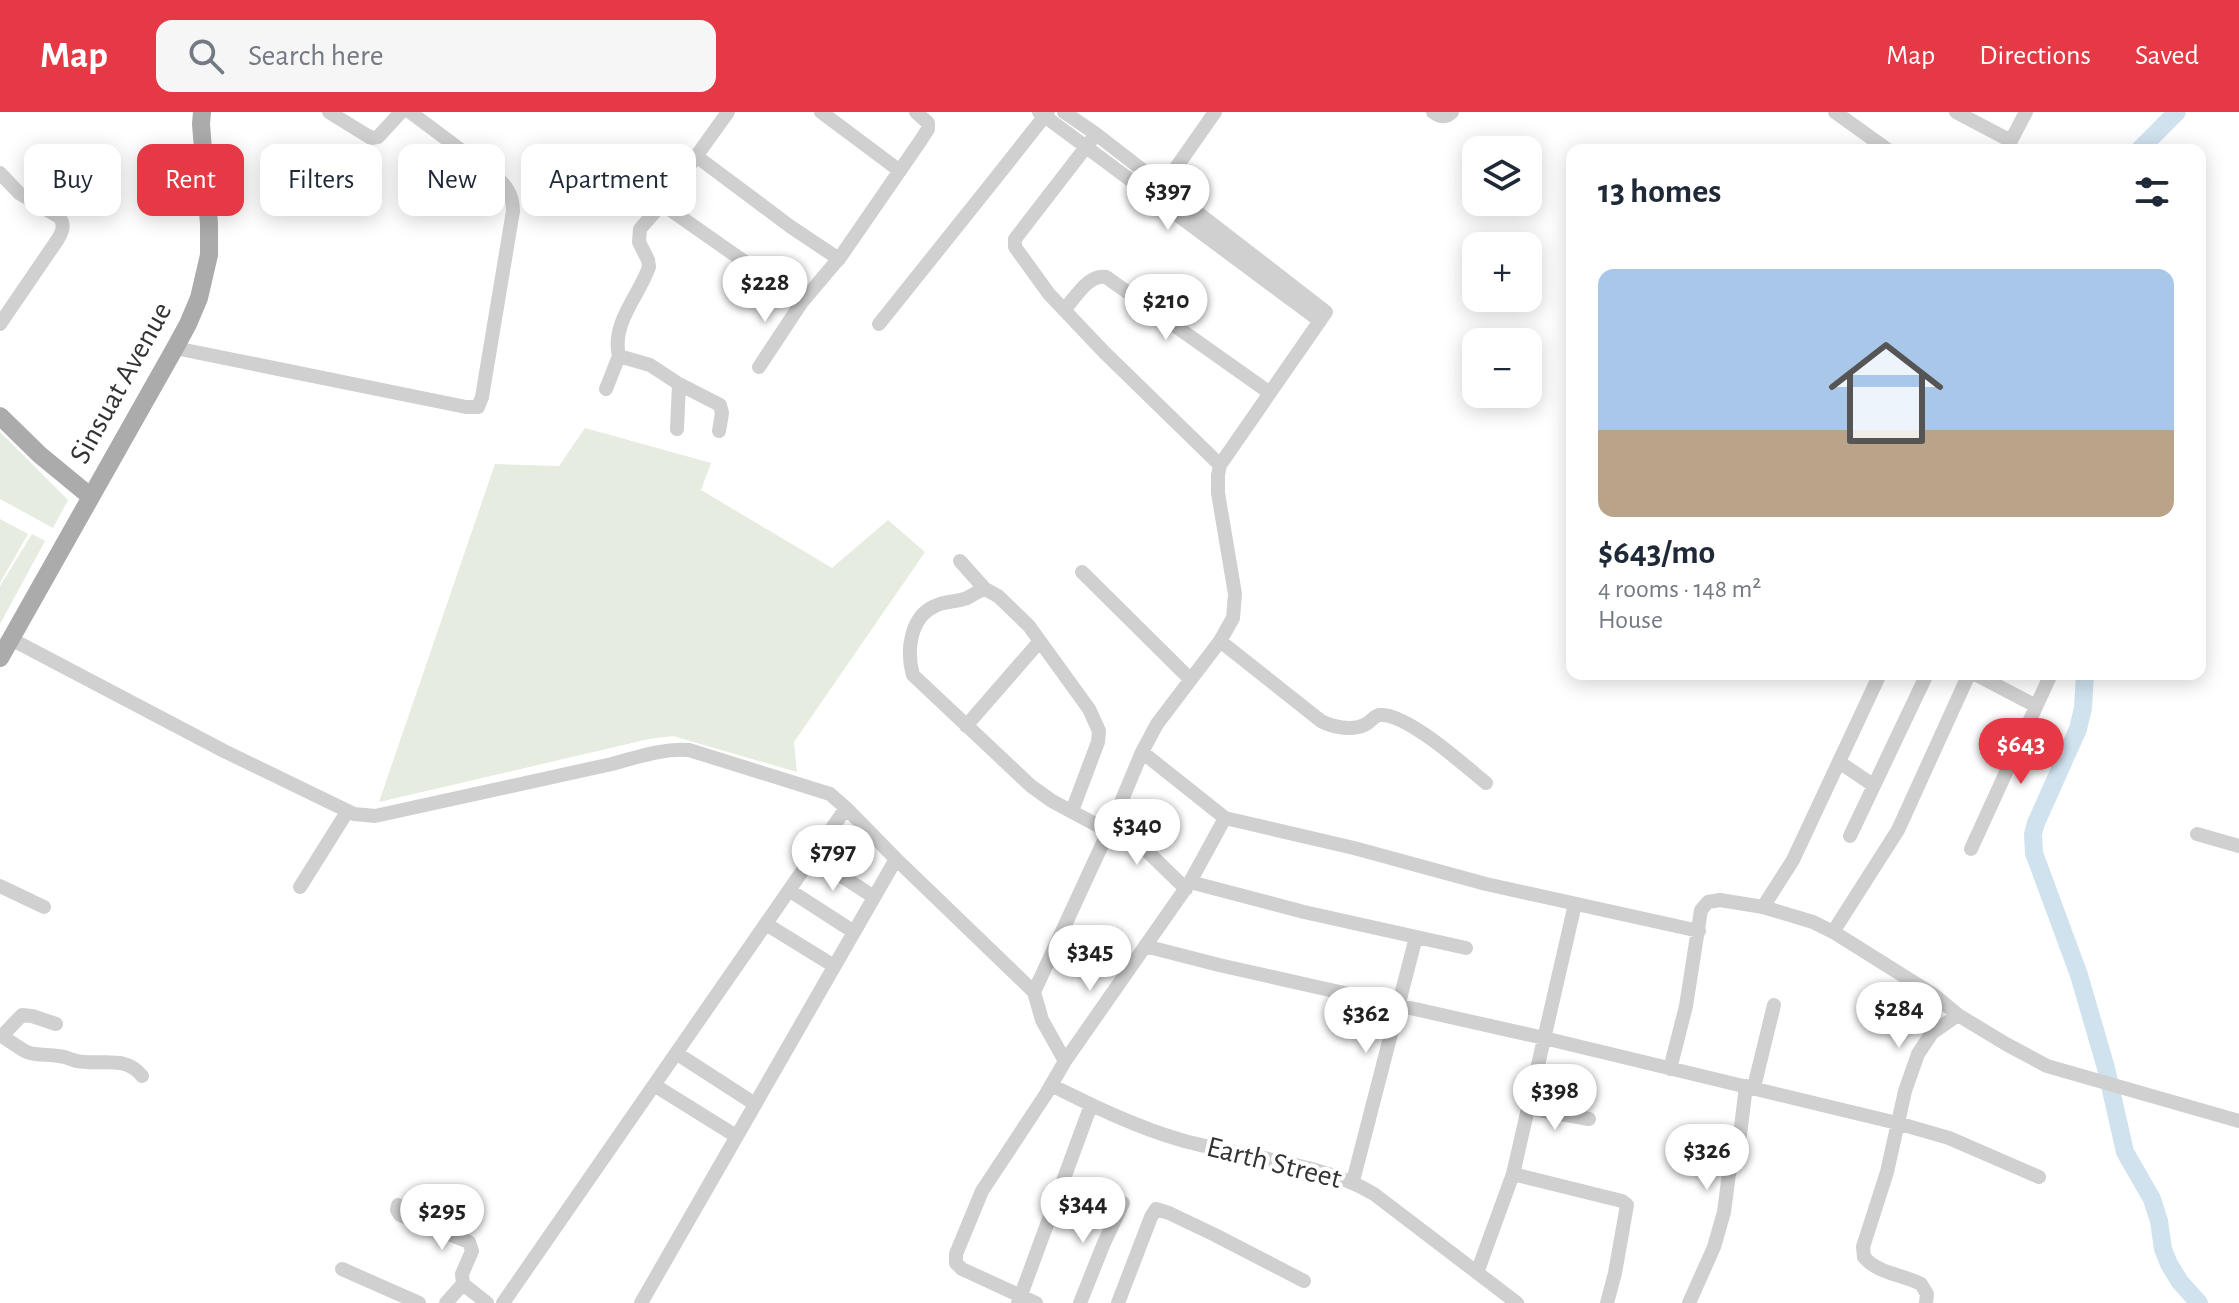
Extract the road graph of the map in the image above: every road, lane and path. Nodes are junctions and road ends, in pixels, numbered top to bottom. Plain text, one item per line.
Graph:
1 (202, 112) edge
2 (329, 112) edge
3 (401, 112) edge
4 (410, 112) edge
5 (728, 112) edge
6 (821, 112) edge
7 (916, 112) edge
8 (1064, 112) edge
9 (1215, 112) edge
10 (1433, 112) edge
11 (1452, 112) edge
12 (1835, 112) edge
13 (1956, 112) edge
14 (2026, 112) edge
15 (1044, 113) edge
16 (1096, 134) junction
17 (1880, 144) edge
18 (2005, 144) edge
19 (2009, 144) edge
20 (1085, 148) junction
21 (696, 156) joint
22 (900, 171) junction
23 (0, 173) edge
24 (1158, 192) junction
25 (651, 216) edge
26 (679, 216) edge
27 (839, 259) junction
28 (802, 302) junction
29 (1064, 310) junction
30 (0, 324) edge
31 (879, 324) dead end
32 (175, 348) junction
33 (619, 356) junction
34 (759, 367) dead end
35 (679, 384) junction
36 (606, 389) dead end
37 (1270, 393) junction
38 (0, 416) edge
39 (677, 429) dead end
40 (719, 431) dead end
41 (1220, 465) junction
42 (91, 497) junction
43 (960, 561) dead end
44 (1082, 572) dead end
45 (985, 589) junction
46 (1040, 641) junction
47 (1220, 641) junction
48 (3, 652) edge
49 (1190, 679) junction
50 (1877, 680) edge
51 (1924, 680) edge
52 (1966, 680) edge
53 (1987, 680) edge
54 (2006, 680) edge
55 (2048, 680) edge
56 (2002, 688) junction
57 (2036, 706) junction
58 (966, 726) junction
59 (1142, 752) junction
60 (1839, 762) junction
61 (1486, 783) dead end
62 (1873, 785) junction
63 (846, 808) junction
64 (1072, 811) junction
65 (347, 812) junction
66 (1225, 818) junction
67 (1111, 825) junction
68 (2197, 834) dead end
69 (1850, 836) dead end
70 (2239, 846) edge
71 (1971, 849) dead end
72 (812, 857) junction
73 (896, 859) junction
74 (0, 886) edge
75 (1188, 886) junction
76 (300, 887) dead end
77 (789, 890) junction
78 (874, 897) junction
79 (1575, 904) junction
80 (44, 907) dead end
81 (1763, 907) junction
82 (766, 924) junction
83 (1699, 931) junction
84 (854, 932) junction
85 (1833, 932) junction
86 (1416, 937) junction
87 (1145, 946) junction
88 (1466, 948) dead end
89 (834, 966) junction
90 (1034, 992) junction
91 (1399, 1005) junction
92 (1774, 1005) dead end
93 (1958, 1015) junction
94 (56, 1024) dead end
95 (1, 1035) edge
96 (1544, 1038) junction
97 (676, 1053) junction
98 (1065, 1061) junction
99 (1670, 1069) junction
100 (142, 1076) dead end
101 (654, 1085) junction
102 (1051, 1085) junction
103 (1750, 1086) junction
104 (755, 1104) junction
105 (1091, 1105) junction
106 (1528, 1108) junction
107 (1589, 1119) dead end
108 (2239, 1121) edge
109 (1897, 1123) junction
110 (736, 1136) junction
111 (1513, 1174) junction
112 (2039, 1177) dead end
113 (1353, 1181) junction
114 (1123, 1203) dead end
115 (398, 1205) dead end
116 (342, 1269) dead end
117 (1477, 1273) junction
118 (1304, 1281) dead end
119 (463, 1284) junction
120 (1019, 1300) edge
121 (419, 1303) edge
122 (446, 1303) edge
123 (487, 1303) edge
124 (503, 1303) edge
125 (641, 1303) edge
126 (1036, 1303) edge
127 (1080, 1303) edge
128 (1118, 1303) edge
129 (1517, 1303) edge
130 (1607, 1303) edge
131 (1689, 1303) edge
132 (1926, 1303) edge

1 - 32 main road, Sinsuat Avenue
2 - 3 street
4 - 32 street
5 - 21 street
6 - 22 street
7 - 22 street
8 - 16 street
9 - 24 street
10 - 11 street
12 - 17 street
13 - 18 street
14 - 19 street
15 - 20 street
15 - 31 street
16 - 20 street
16 - 24 street
20 - 24 street
20 - 29 street
21 - 27 street
22 - 27 street
23 - 30 street
24 - 37 street
25 - 33 street
26 - 28 street
27 - 28 street
28 - 34 street
29 - 37 street
29 - 41 street
32 - 42 main road, Sinsuat Avenue
33 - 35 street
33 - 36 street
35 - 39 street
35 - 40 street
37 - 41 street
38 - 42 main road
41 - 47 street
42 - 48 main road, Sinsuat Avenue
43 - 45 street
44 - 49 street
45 - 46 street
45 - 58 street
46 - 58 street
46 - 64 street
47 - 49 street
47 - 61 street
48 - 65 street
49 - 59 street
50 - 60 street
51 - 62 street
52 - 85 street
53 - 56 street
54 - 56 street
55 - 57 street
56 - 57 street
57 - 71 street
58 - 64 street
59 - 66 street
59 - 67 street
60 - 62 street
60 - 81 street
62 - 69 street
63 - 65 street
63 - 72 street
63 - 73 street
64 - 67 street
65 - 76 street
66 - 75 street
66 - 79 street
67 - 75 street
67 - 90 street
68 - 70 street
72 - 77 street
72 - 78 street
73 - 78 street
73 - 90 street
74 - 80 street
75 - 86 street
75 - 87 street
77 - 82 street
77 - 84 street
78 - 84 street
79 - 83 street
79 - 96 street
81 - 83 street
81 - 85 street
82 - 89 street
82 - 97 street
83 - 99 street
84 - 89 street
85 - 93 street
86 - 88 street
86 - 91 street
87 - 91 street
87 - 98 street
89 - 104 street
90 - 98 street
91 - 96 street
91 - 113 street
92 - 103 street
93 - 108 street
93 - 109 street
94 - 95 street
95 - 100 street
96 - 99 street
96 - 106 street
97 - 101 street
97 - 104 street
98 - 102 street
99 - 103 street
101 - 110 street
101 - 124 street
102 - 105 street, Earth Street
102 - 120 street
103 - 109 street
103 - 131 street
104 - 110 street
105 - 113 street, Earth Street
105 - 120 street
106 - 107 street
106 - 111 street
109 - 112 street
109 - 132 street
110 - 125 street
111 - 117 street
111 - 130 street
113 - 117 street, Earth Street
114 - 127 street
115 - 119 street
116 - 121 street
117 - 129 street, Earth Street
118 - 128 street
119 - 122 street
119 - 123 street
120 - 126 street

